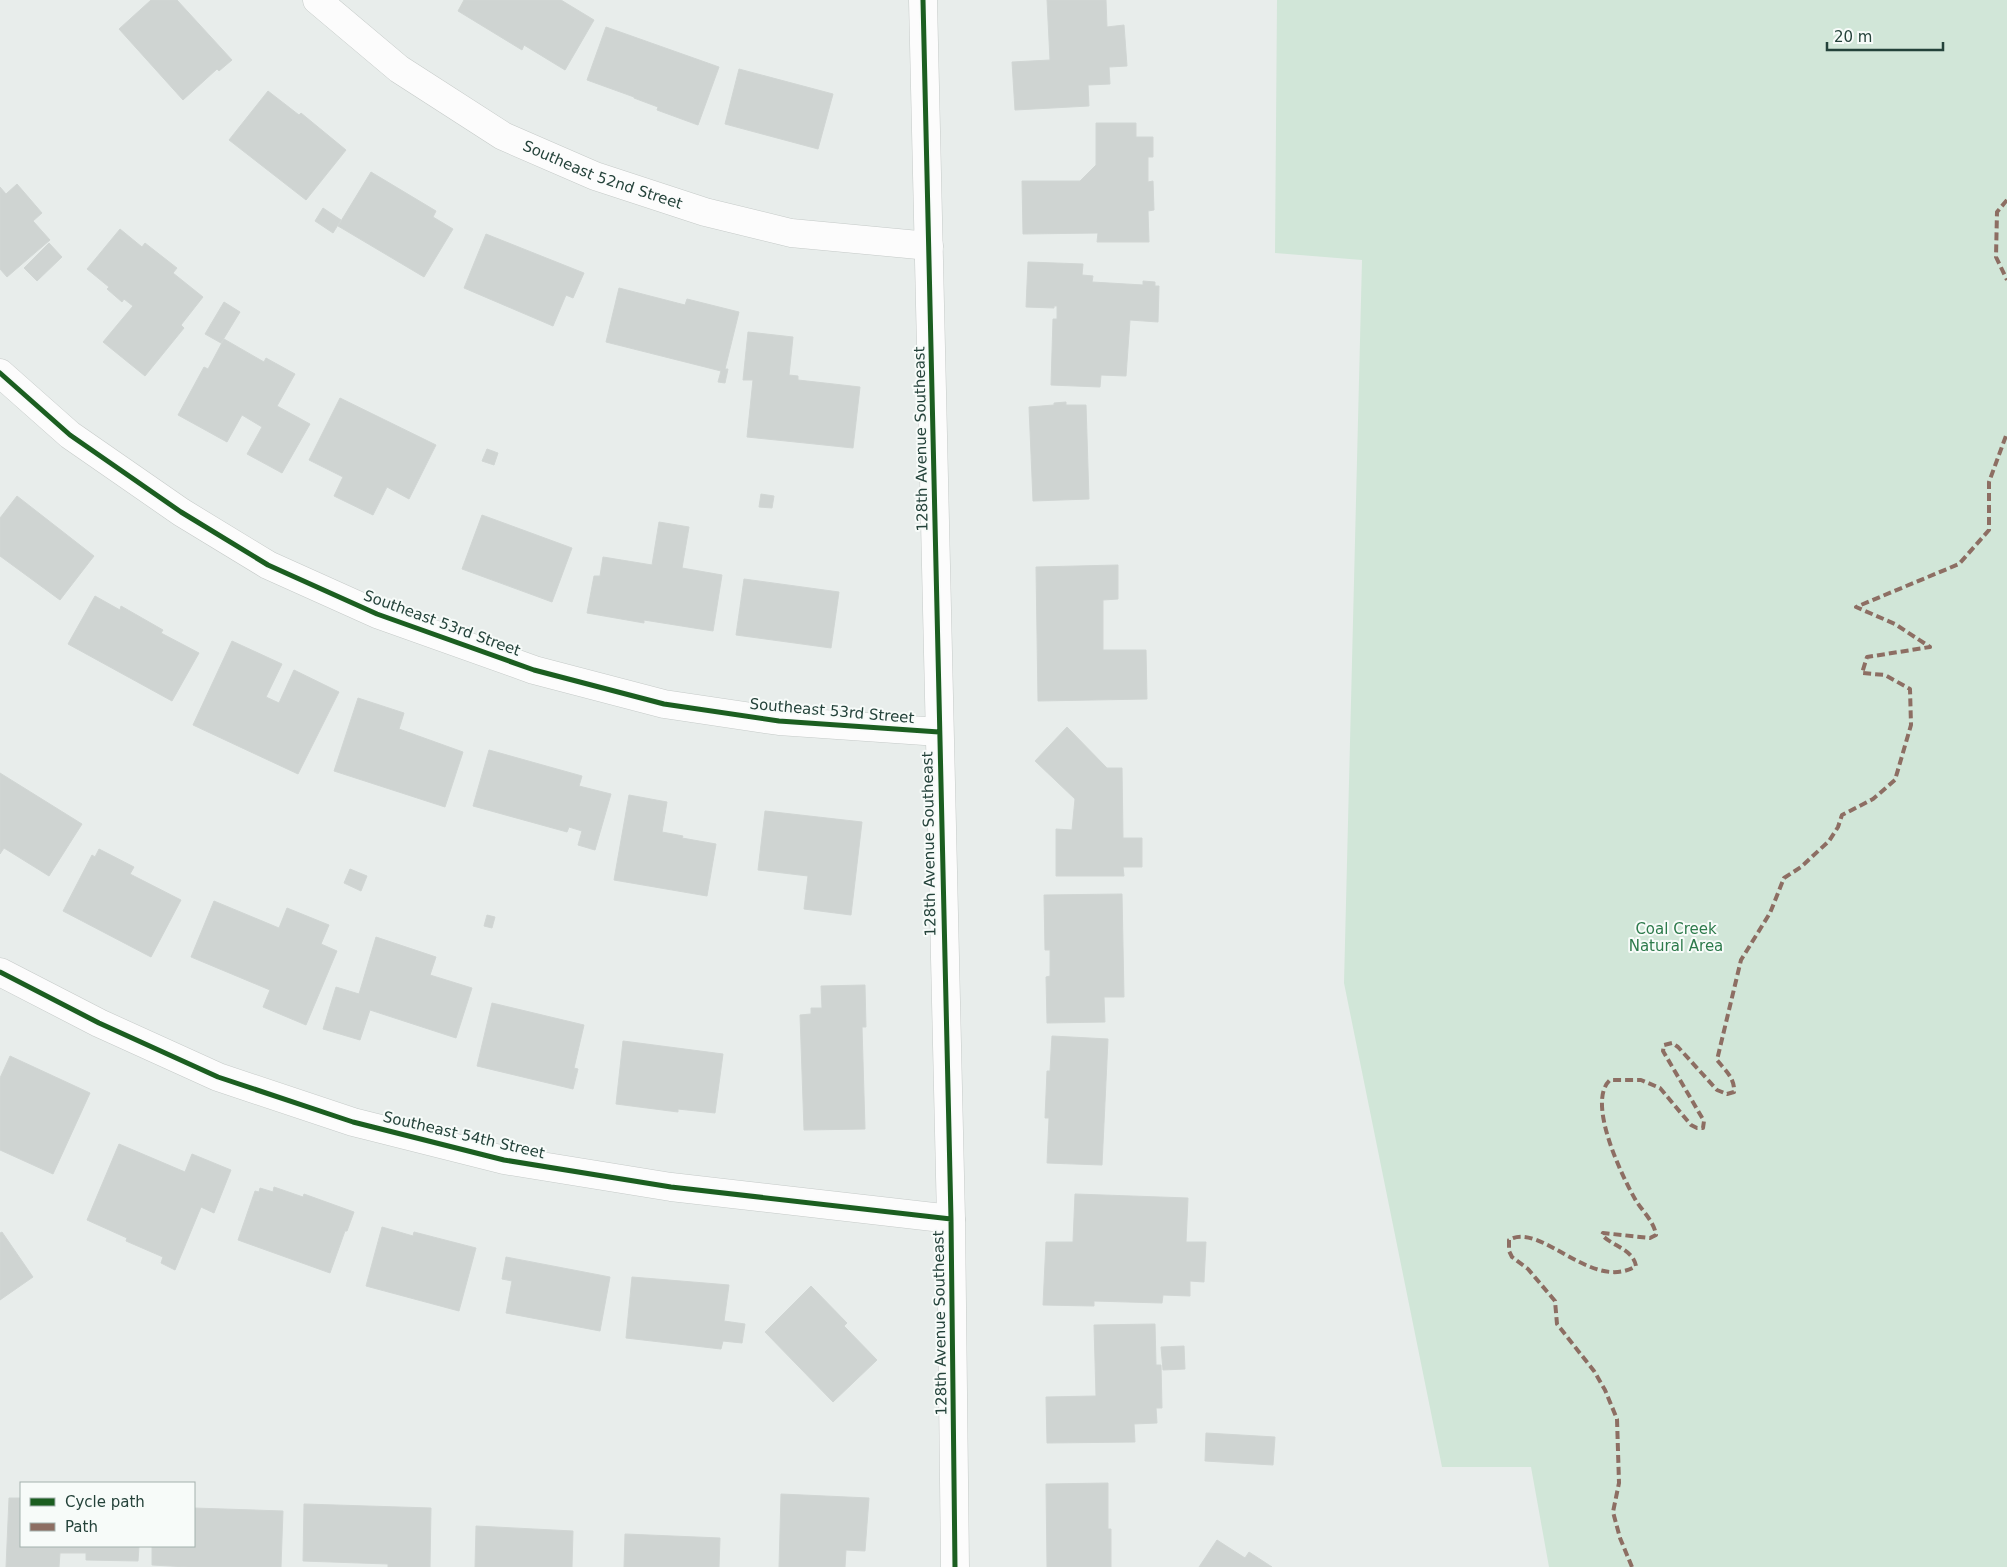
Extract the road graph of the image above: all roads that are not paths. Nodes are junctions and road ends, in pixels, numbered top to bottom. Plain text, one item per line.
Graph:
1 (317, 0) edge
2 (923, 0) edge
3 (930, 246) junction
4 (0, 373) edge
5 (939, 732) junction
6 (0, 972) edge
7 (951, 1219) junction
8 (955, 1567) edge

1 - 3 street, Southeast 52nd Street
2 - 3 street, 128th Avenue Southeast
3 - 5 street, 128th Avenue Southeast
4 - 5 street, Southeast 53rd Street
5 - 7 street, 128th Avenue Southeast
6 - 7 street, Southeast 54th Street
7 - 8 street, 128th Avenue Southeast

